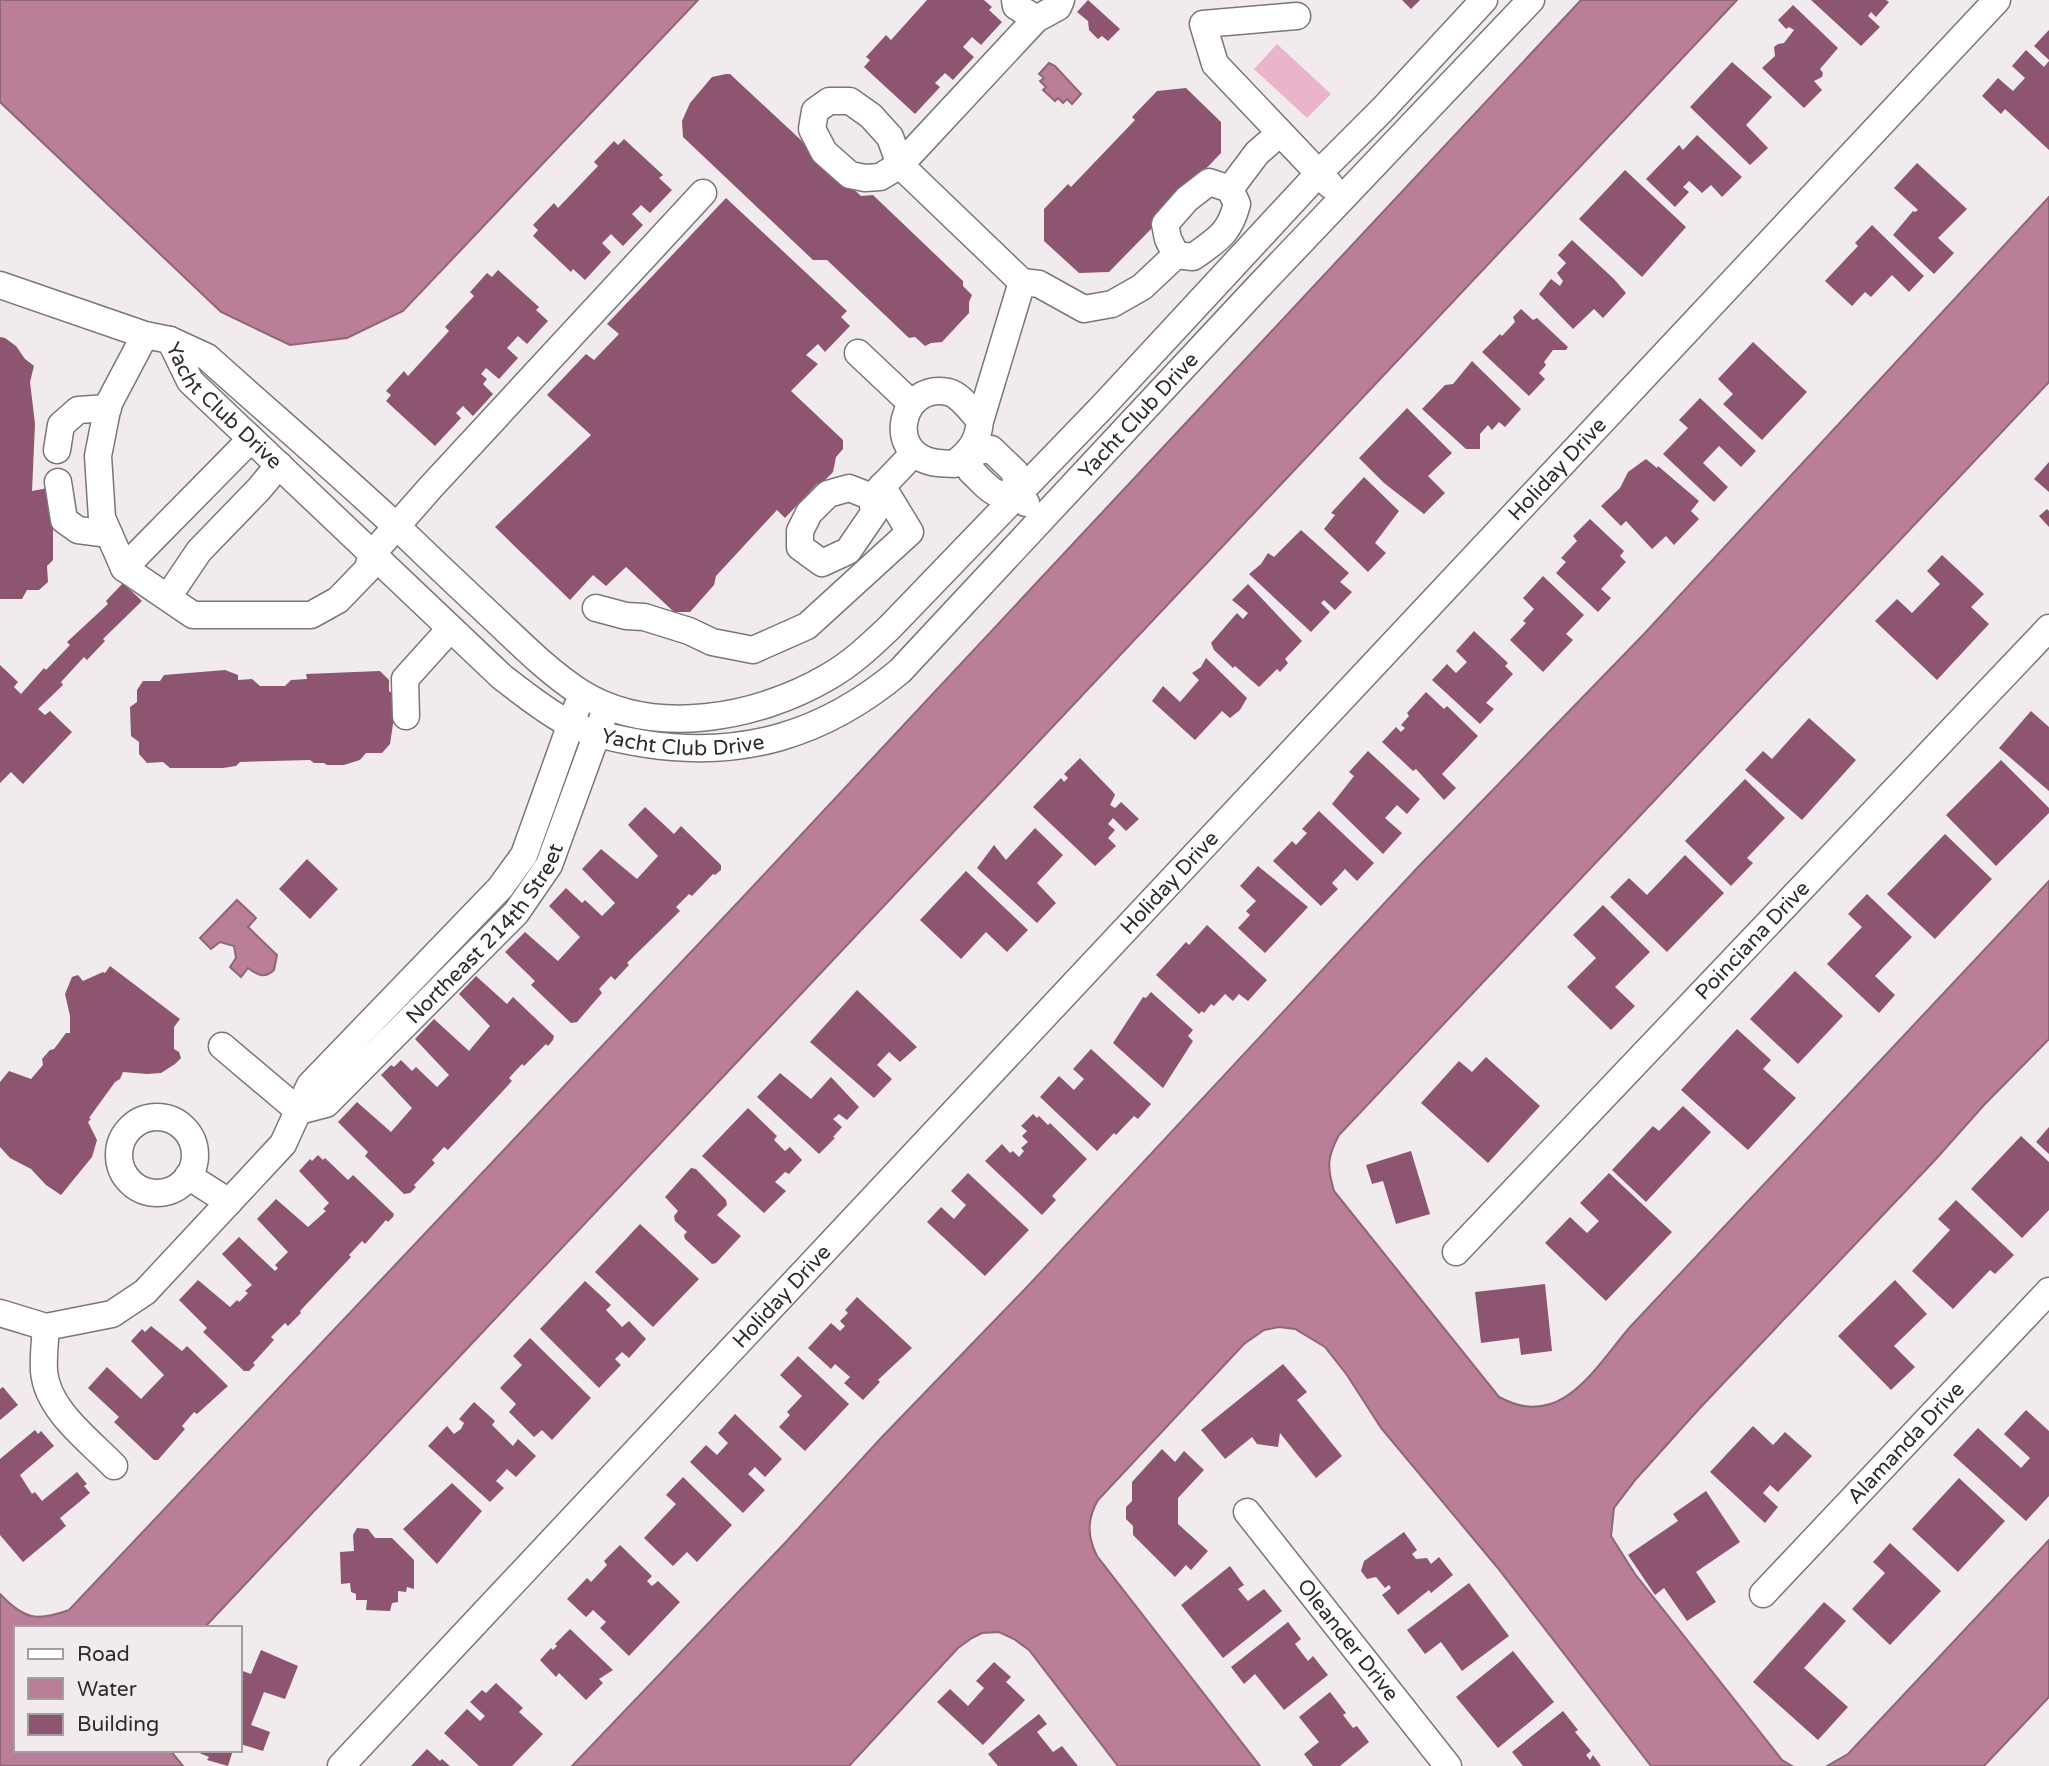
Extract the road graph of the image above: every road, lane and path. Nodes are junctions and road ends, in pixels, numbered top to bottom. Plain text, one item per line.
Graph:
1 (1015, 0) edge
2 (1061, 0) edge
3 (1483, 0) edge
4 (1531, 0) edge
5 (1997, 0) edge
6 (1297, 16) dead end
7 (1036, 19) junction
8 (1280, 133) junction
9 (1319, 173) junction
10 (1230, 189) junction
11 (703, 193) dead end
12 (1344, 199) junction
13 (1177, 255) junction
14 (1021, 282) junction
15 (0, 285) edge
16 (157, 338) junction
17 (858, 353) dead end
18 (911, 402) junction
19 (107, 408) junction
20 (980, 421) junction
21 (251, 439) junction
22 (57, 450) dead end
23 (969, 452) junction
24 (914, 453) junction
25 (279, 465) junction
26 (58, 482) dead end
27 (1017, 494) junction
28 (1044, 519) junction
29 (396, 527) junction
30 (109, 534) junction
31 (373, 553) junction
32 (124, 568) junction
33 (169, 597) junction
34 (596, 608) dead end
35 (2049, 628) edge
36 (450, 629) junction
37 (583, 694) junction
38 (607, 706) junction
39 (405, 716) dead end
40 (570, 723) junction
41 (598, 733) junction
42 (524, 855) junction
43 (549, 865) junction
44 (222, 1046) dead end
45 (299, 1111) junction
46 (188, 1176) dead end
47 (229, 1202) junction
48 (1457, 1252) dead end
49 (2049, 1291) edge
50 (0, 1313) edge
51 (46, 1327) junction
52 (114, 1466) dead end
53 (1247, 1512) dead end
54 (1763, 1594) dead end
55 (341, 1766) edge
56 (1448, 1766) edge

1 - 7 street
2 - 7 street
3 - 9 street, Yacht Club Drive
4 - 12 street, Yacht Club Drive
5 - 55 street, Holiday Drive
6 - 8 street
7 - 14 street
8 - 9 street
8 - 10 street
9 - 12 street
9 - 27 street, Yacht Club Drive
10 - 13 street
10 - 13 street
11 - 29 street
12 - 28 street, Yacht Club Drive
13 - 14 street
14 - 20 street
15 - 16 street
16 - 19 street
16 - 21 street, Yacht Club Drive
16 - 29 street, Yacht Club Drive
17 - 18 street
18 - 20 street
18 - 24 street
19 - 22 street
19 - 30 street
20 - 23 street
21 - 25 street, Yacht Club Drive
21 - 32 street
23 - 24 street
23 - 27 street
24 - 34 street
25 - 31 street, Yacht Club Drive
25 - 33 street
26 - 30 street
27 - 28 street
27 - 38 street, Yacht Club Drive
28 - 41 street, Yacht Club Drive
29 - 31 street
29 - 37 street, Yacht Club Drive
30 - 32 street
31 - 33 street
31 - 36 street, Yacht Club Drive
32 - 33 street
35 - 48 street, Poinciana Drive
36 - 39 street
36 - 40 street, Yacht Club Drive
37 - 38 street, Yacht Club Drive
37 - 40 street, Northeast 214th Street
38 - 41 street, Northeast 214th Street
40 - 41 street, Yacht Club Drive
40 - 42 street, Northeast 214th Street
41 - 43 street, Northeast 214th Street
42 - 43 street
42 - 45 street, Northeast 214th Street
43 - 45 street, Northeast 214th Street
44 - 45 street
45 - 47 street, Northeast 214th Street
46 - 47 street
47 - 51 street, Northeast 214th Street
49 - 54 street, Alamanda Drive
50 - 51 street
51 - 52 street
53 - 56 street, Oleander Drive

